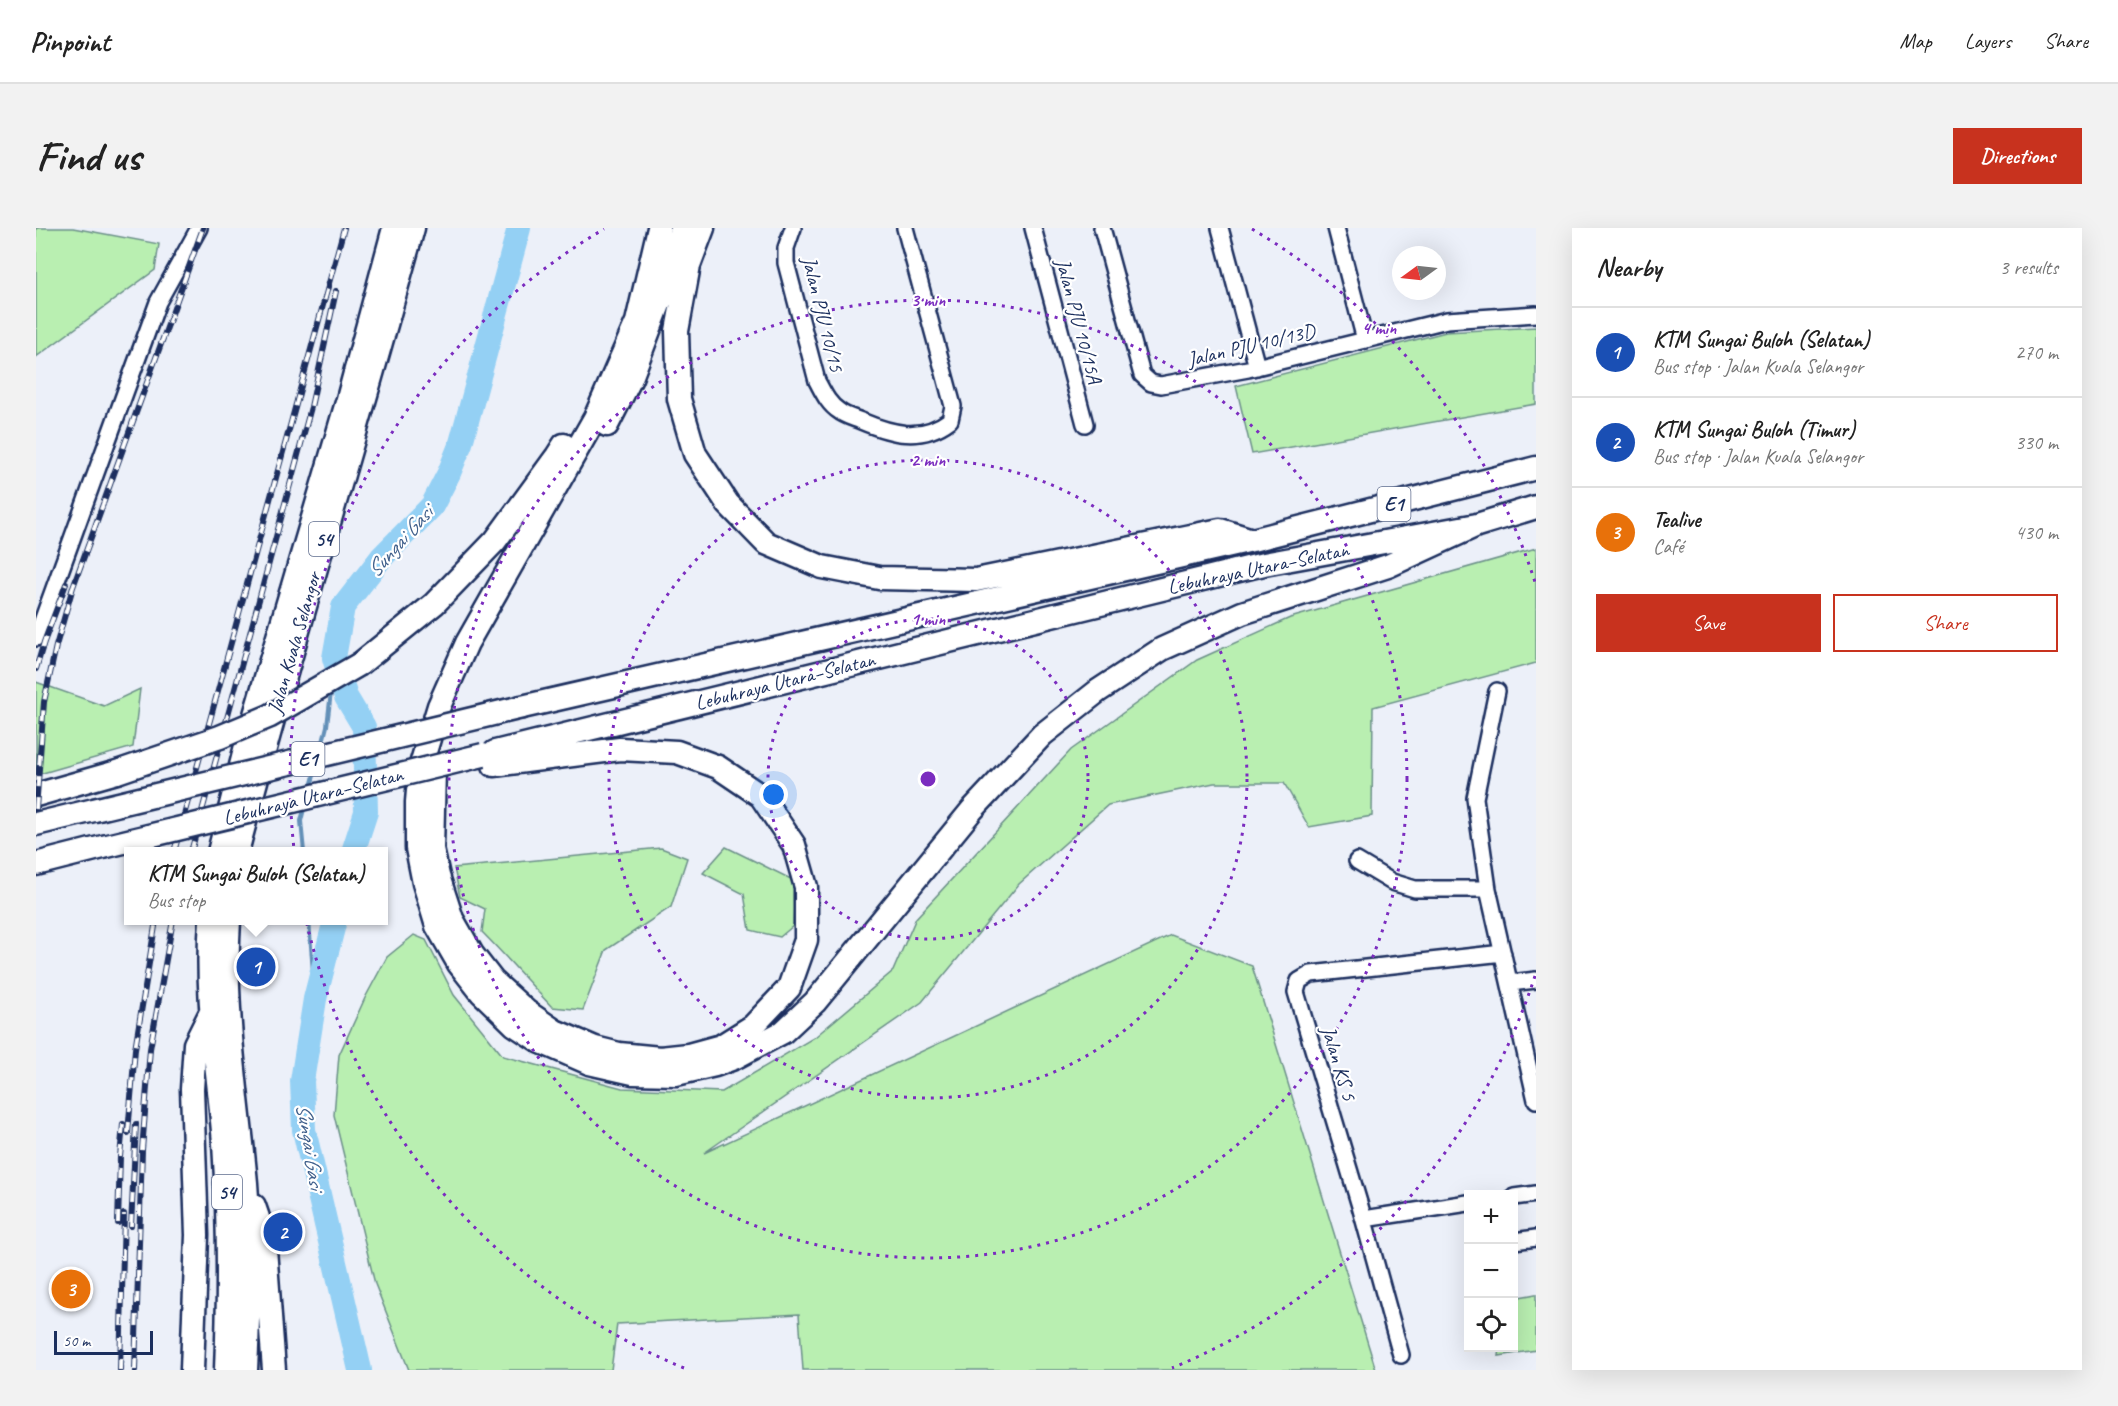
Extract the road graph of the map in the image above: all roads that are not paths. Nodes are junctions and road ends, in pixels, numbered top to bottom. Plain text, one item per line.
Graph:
1 (199, 228) edge
2 (394, 228) edge
3 (413, 228) edge
4 (682, 228) edge
5 (704, 228) edge
6 (793, 228) edge
7 (905, 228) edge
8 (1033, 228) edge
9 (1102, 228) edge
10 (1220, 228) edge
11 (1340, 229) edge
12 (657, 237) edge
13 (1536, 314) edge
14 (1365, 340) junction
15 (1257, 367) junction
16 (1085, 424) dead end
17 (1536, 468) edge
18 (1536, 507) edge
19 (1477, 525) junction
20 (1252, 540) junction
21 (36, 638) edge
22 (1497, 691) dead end
23 (488, 760) junction
24 (36, 795) edge
25 (36, 824) edge
26 (220, 847) edge
27 (238, 847) edge
28 (1357, 861) dead end
29 (36, 864) edge
30 (1488, 890) junction
31 (211, 925) edge
32 (229, 925) edge
33 (1503, 953) junction
34 (1536, 980) edge
35 (1510, 983) junction
36 (210, 1014) junction
37 (1536, 1101) edge
38 (246, 1185) junction
39 (1536, 1194) edge
40 (1518, 1196) edge
41 (1464, 1204) edge
42 (1364, 1219) junction
43 (1536, 1238) edge
44 (1518, 1240) edge
45 (273, 1346) junction
46 (1401, 1355) dead end
47 (192, 1370) edge
48 (226, 1370) edge
49 (246, 1370) edge
50 (274, 1370) edge
51 (286, 1370) edge

1 - 21 street
2 - 26 highway, Jalan Kuala Selangor / 54
3 - 27 highway, Jalan Kuala Selangor / 54
4 - 23 highway
5 - 20 highway
6 - 7 street, Jalan PJU 10/15
8 - 16 street, Jalan PJU 10/15A
9 - 15 street, Jalan PJU 10/13D
10 - 15 street
11 - 14 street
12 - 19 highway
12 - 24 highway, bridge
13 - 14 street, Jalan PJU 10/13D
14 - 15 street, Jalan PJU 10/13D
17 - 20 highway, Lebuhraya Utara–Selatan / E1
18 - 19 highway, Lebuhraya Utara–Selatan / E1
19 - 23 highway, Lebuhraya Utara–Selatan / E1
20 - 25 highway, Lebuhraya Utara–Selatan / E1, bridge
22 - 30 street
23 - 29 highway, Lebuhraya Utara–Selatan / E1, bridge
28 - 30 street
30 - 33 street
31 - 36 highway, 54
32 - 38 highway, 54
33 - 35 street
33 - 42 street, Jalan KS 5
34 - 35 street
35 - 37 street
36 - 47 highway
36 - 48 highway, 54
38 - 45 highway
38 - 49 highway, 54
39 - 40 street
41 - 42 street
42 - 46 street, Jalan KS 5
43 - 44 street
45 - 50 highway
45 - 51 highway

